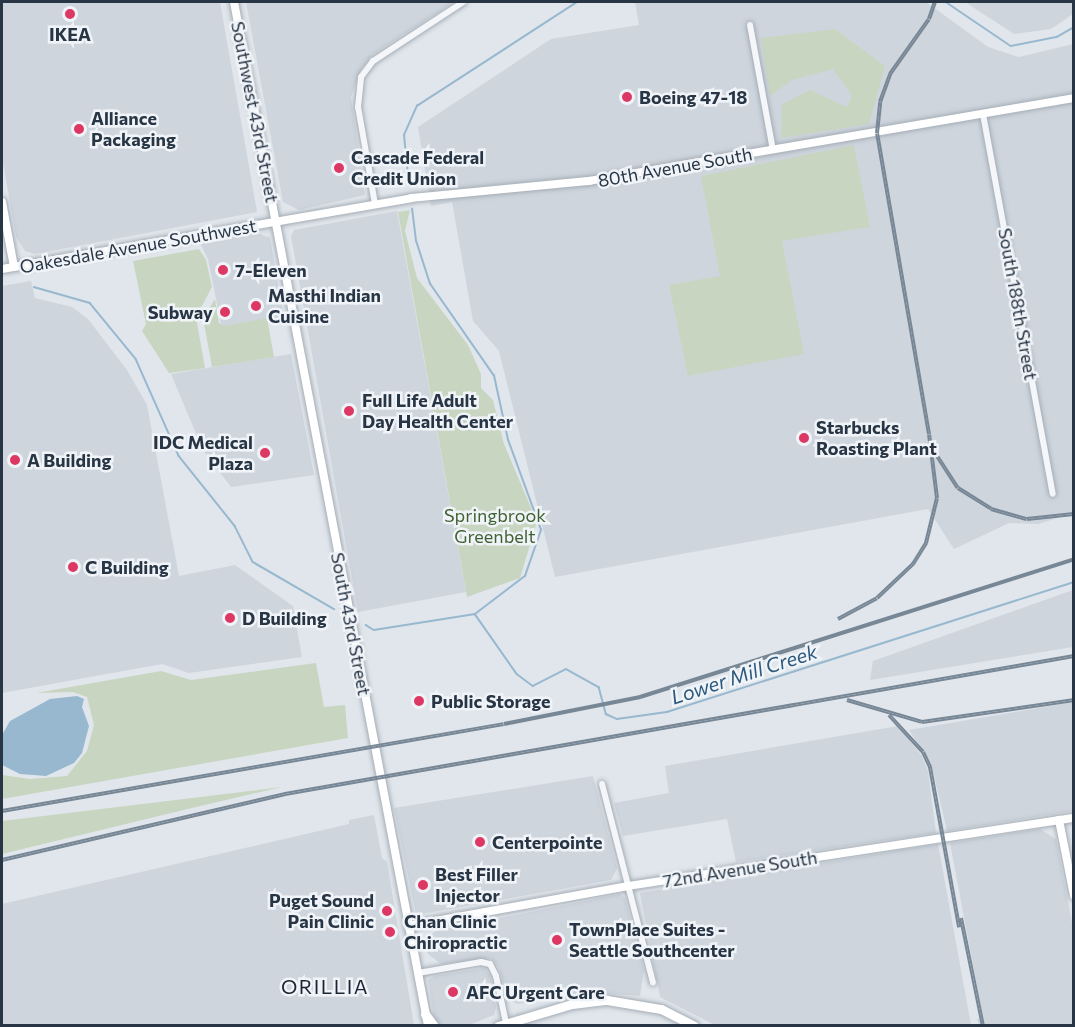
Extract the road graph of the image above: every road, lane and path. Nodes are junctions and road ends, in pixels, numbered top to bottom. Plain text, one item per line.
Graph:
1 (234, 2) edge
2 (463, 2) edge
3 (750, 25) dead end
4 (1074, 98) edge
5 (983, 114) junction
6 (773, 150) junction
7 (2, 202) edge
8 (375, 204) junction
9 (275, 223) junction
10 (14, 267) junction
11 (2, 270) edge
12 (1053, 494) dead end
13 (602, 784) dead end
14 (1074, 818) edge
15 (1059, 820) junction
16 (628, 886) junction
17 (1074, 896) edge
18 (408, 926) junction
19 (418, 973) junction
20 (652, 983) dead end
21 (425, 1014) junction
22 (502, 1024) edge
23 (428, 1026) edge
24 (434, 1026) edge
25 (694, 1026) edge

1 - 9 street, Southwest 43rd Street
2 - 8 street
3 - 6 street
4 - 5 street, 80th Avenue South
5 - 6 street, 80th Avenue South
5 - 12 street, South 188th Street
6 - 8 street, 80th Avenue South
7 - 10 street
8 - 9 street, 80th Avenue South
9 - 10 street, Oakesdale Avenue Southwest
9 - 18 street, South 43rd Street
10 - 11 street, Oakesdale Avenue Southwest
13 - 16 street
14 - 15 street, 72nd Avenue South
15 - 16 street, 72nd Avenue South
15 - 17 street
16 - 18 street, 72nd Avenue South
16 - 20 street
18 - 19 street, South 43rd Street
19 - 21 street, South 43rd Street
19 - 22 street
21 - 23 street, South 43rd Street
21 - 24 main road
22 - 25 main road

